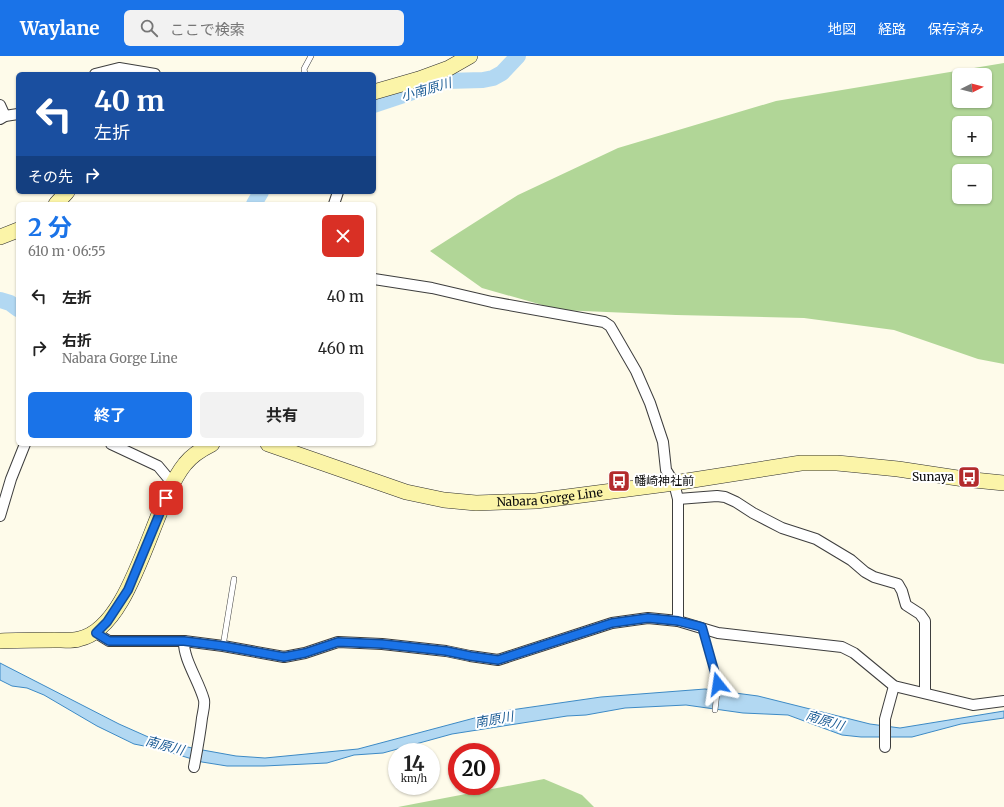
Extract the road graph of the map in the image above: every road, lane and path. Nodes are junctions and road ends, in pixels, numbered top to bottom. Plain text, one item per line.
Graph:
1 (311, 56) edge
2 (470, 56) edge
3 (103, 72) edge
4 (143, 72) edge
5 (304, 72) edge
6 (376, 91) edge
7 (0, 105) edge
8 (16, 115) edge
9 (3, 118) edge
10 (65, 194) edge
11 (58, 202) edge
12 (16, 231) edge
13 (0, 237) edge
14 (376, 279) edge
15 (24, 446) edge
16 (116, 446) edge
17 (208, 446) edge
18 (274, 446) edge
19 (1004, 482) edge
20 (674, 483) junction
21 (173, 484) junction
22 (678, 498) junction
23 (0, 516) edge
24 (234, 579) dead end
25 (678, 621) junction
26 (702, 627) junction
27 (96, 633) junction
28 (0, 641) edge
29 (184, 641) junction
30 (223, 646) junction
31 (894, 686) junction
32 (925, 693) junction
33 (1004, 701) edge
34 (715, 710) dead end
35 (885, 747) dead end
36 (194, 767) dead end

1 - 5 lane
2 - 6 main road
3 - 4 street
7 - 9 street
8 - 9 street
10 - 11 main road
12 - 13 main road
14 - 20 street
15 - 23 street
16 - 21 street
17 - 21 main road
18 - 20 main road, Nabara Gorge Line
19 - 20 main road, Nabara Gorge Line
20 - 22 street
21 - 27 main road
22 - 25 street
22 - 32 street
24 - 30 lane
25 - 26 street
25 - 30 street
26 - 31 street
26 - 34 lane
27 - 28 main road
27 - 29 street
29 - 30 street
29 - 36 street
31 - 32 street
31 - 35 street
32 - 33 street

